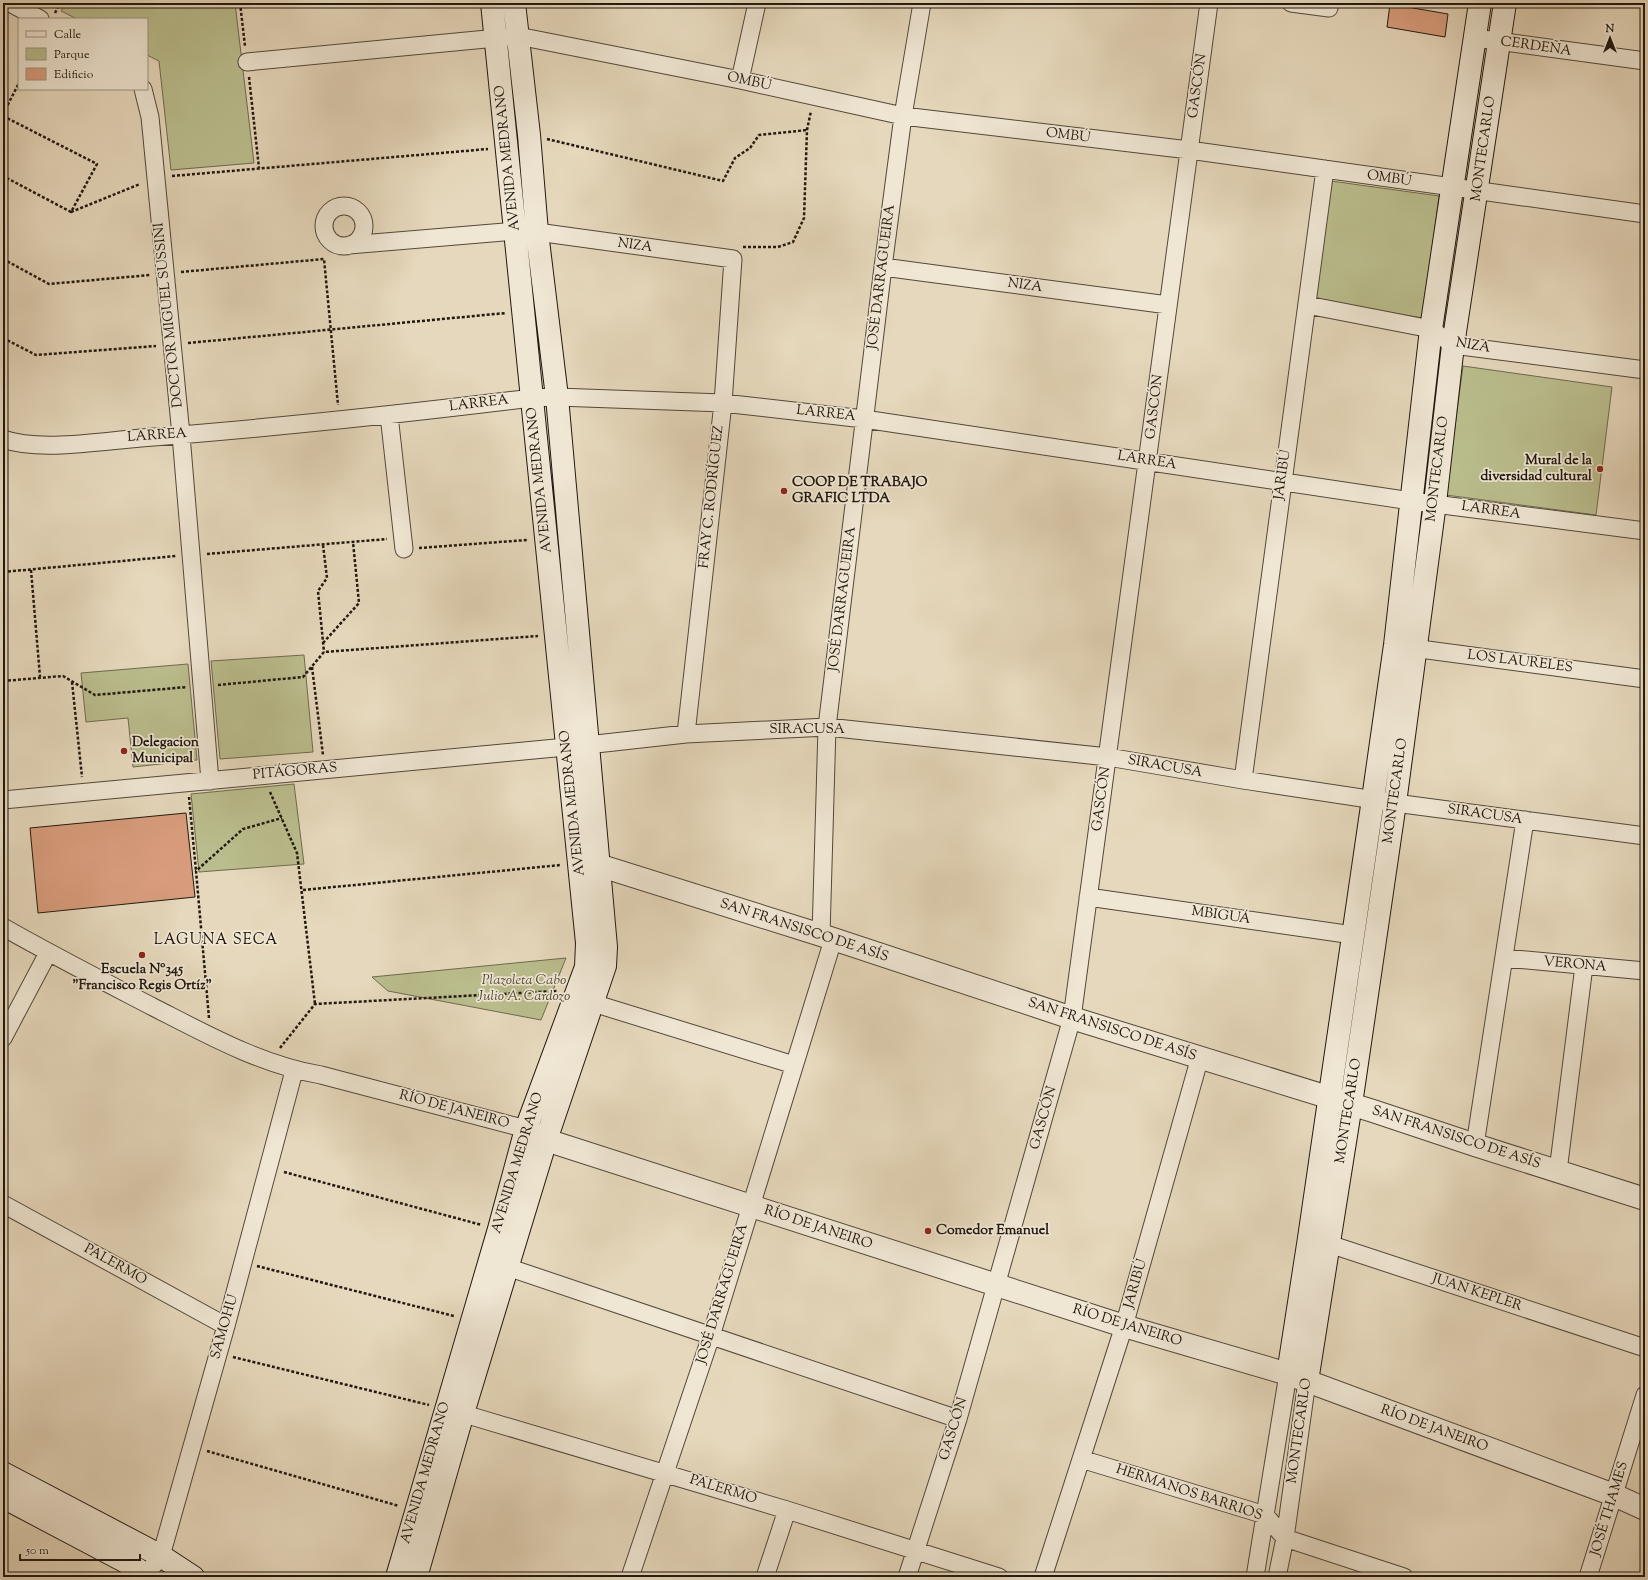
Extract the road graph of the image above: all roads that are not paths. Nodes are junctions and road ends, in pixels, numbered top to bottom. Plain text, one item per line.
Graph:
1 (10, 3) edge
2 (492, 3) edge
3 (514, 3) edge
4 (757, 3) edge
5 (922, 3) edge
6 (1209, 3) edge
7 (1291, 3) edge
8 (1330, 3) edge
9 (1480, 3) edge
10 (1505, 3) edge
11 (38, 18) edge
12 (518, 36) junction
13 (496, 37) junction
14 (1475, 38) junction
15 (1500, 42) junction
16 (247, 62) road end
17 (1645, 62) edge
18 (740, 80) junction
19 (143, 90) edge
20 (903, 116) junction
21 (1189, 150) junction
22 (1325, 169) junction
23 (1452, 187) junction
24 (1478, 190) junction
25 (1645, 214) edge
26 (516, 231) junction
27 (537, 232) junction
28 (349, 246) dead end
29 (733, 259) joint
30 (883, 267) junction
31 (1307, 305) junction
32 (1168, 306) junction
33 (1432, 329) junction
34 (1453, 345) junction
35 (1645, 370) edge
36 (557, 397) junction
37 (532, 398) junction
38 (723, 403) junction
39 (389, 415) junction
40 (864, 418) junction
41 (181, 434) junction
42 (3, 439) edge
43 (1148, 460) junction
44 (1282, 482) junction
45 (1411, 501) junction
46 (1435, 503) junction
47 (1645, 531) edge
48 (403, 543) road end
49 (1405, 647) junction
50 (1645, 679) edge
51 (827, 726) junction
52 (686, 734) junction
53 (577, 746) junction
54 (1108, 758) junction
55 (1243, 780) junction
56 (210, 781) junction
57 (1374, 799) junction
58 (3, 800) edge
59 (1395, 803) junction
60 (1525, 820) junction
61 (1645, 836) edge
62 (589, 864) junction
63 (1088, 897) junction
64 (3, 927) edge
65 (1353, 935) junction
66 (827, 938) junction
67 (48, 953) junction
68 (1505, 958) junction
69 (1584, 966) junction
70 (1645, 971) edge
71 (593, 1002) junction
72 (1072, 1018) junction
73 (3, 1038) edge
74 (1200, 1058) junction
75 (794, 1066) junction
76 (294, 1070) junction
77 (1329, 1097) junction
78 (1351, 1104) junction
79 (526, 1129) junction
80 (546, 1140) junction
81 (1475, 1146) junction
82 (1558, 1171) junction
83 (1645, 1199) edge
84 (3, 1204) edge
85 (751, 1207) junction
86 (1319, 1241) junction
87 (507, 1267) junction
88 (997, 1285) junction
89 (226, 1326) junction
90 (1124, 1326) junction
91 (711, 1336) junction
92 (1645, 1348) edge
93 (1297, 1378) junction
94 (1645, 1395) edge
95 (454, 1411) junction
96 (958, 1419) junction
97 (1081, 1459) junction
98 (3, 1473) edge
99 (665, 1473) junction
100 (1614, 1495) junction
101 (3, 1497) edge
102 (1645, 1509) edge
103 (787, 1510) junction
104 (1265, 1515) junction
105 (1285, 1538) junction
106 (915, 1551) junction
107 (161, 1556) junction
108 (146, 1576) edge
109 (193, 1577) edge
110 (412, 1577) edge
111 (630, 1577) edge
112 (765, 1577) edge
113 (907, 1577) edge
114 (999, 1577) edge
115 (1043, 1577) edge
116 (1256, 1577) edge
117 (1278, 1577) edge
118 (1404, 1577) edge
119 (1588, 1577) edge

1 - 11 street
2 - 13 main road, AVENIDA MEDRANO
3 - 12 main road, AVENIDA MEDRANO
4 - 18 street
5 - 20 street, JOSÉ DARRAGUEIRA
6 - 21 street, GASCÓN
7 - 8 street
9 - 14 main road, MONTECARLO
10 - 15 main road, MONTECARLO
12 - 13 street, OMBÚ
12 - 18 street, OMBÚ
12 - 27 main road, AVENIDA MEDRANO
13 - 16 street, OMBÚ
13 - 26 main road, AVENIDA MEDRANO
14 - 15 street, CERDEÑA
14 - 23 main road, MONTECARLO
15 - 17 street, CERDEÑA
15 - 24 main road, MONTECARLO
18 - 20 street, OMBÚ
19 - 41 street, DOCTOR MIGUEL SUSSINI
20 - 21 street, OMBÚ
20 - 30 street, JOSÉ DARRAGUEIRA
21 - 22 street, OMBÚ
21 - 32 street, GASCÓN
22 - 23 street, OMBÚ
22 - 31 street, JARIBÚ
23 - 24 street, OMBÚ
23 - 33 main road, MONTECARLO
24 - 25 street, OMBÚ
24 - 34 main road, MONTECARLO
26 - 28 street
26 - 37 main road, AVENIDA MEDRANO
27 - 29 street, NIZA
27 - 36 main road, AVENIDA MEDRANO
29 - 38 street, FRAY C. RODRÍGUEZ
30 - 32 street, NIZA
30 - 40 street, JOSÉ DARRAGUEIRA
31 - 33 street, NIZA
31 - 44 street, JARIBÚ
32 - 43 street, GASCÓN
33 - 34 street, NIZA
33 - 45 main road, MONTECARLO
34 - 35 street, NIZA
34 - 46 main road, MONTECARLO
36 - 37 street, LARREA
36 - 38 street, LARREA
36 - 53 main road, AVENIDA MEDRANO
37 - 39 street, LARREA
37 - 53 main road, AVENIDA MEDRANO
38 - 40 street, LARREA
38 - 52 street, FRAY C. RODRÍGUEZ
39 - 41 street, LARREA
39 - 48 street
40 - 43 street, LARREA
40 - 51 street, JOSÉ DARRAGUEIRA
41 - 42 street, LARREA
41 - 56 street, DOCTOR MIGUEL SUSSINI
43 - 44 street, LARREA
43 - 54 street, GASCÓN
44 - 45 street, LARREA
44 - 55 street, JARIBÚ
45 - 46 street, LARREA
45 - 49 main road, MONTECARLO
46 - 47 street, LARREA
46 - 49 main road, MONTECARLO
49 - 50 street, LOS LAURELES
49 - 57 main road, MONTECARLO
49 - 59 main road, MONTECARLO
51 - 52 street, SIRACUSA
51 - 54 street, SIRACUSA
51 - 66 street, JOSÉ DARRAGUEIRA
52 - 53 street, SIRACUSA
53 - 56 street, PITÁGORAS
53 - 62 main road, AVENIDA MEDRANO
54 - 55 street, SIRACUSA
54 - 63 street, GASCÓN
55 - 57 street, SIRACUSA
56 - 58 street, PITÁGORAS
57 - 59 street, SIRACUSA
57 - 65 main road, MONTECARLO
59 - 60 street, SIRACUSA
59 - 78 main road, MONTECARLO
60 - 61 street, SIRACUSA
60 - 68 street
62 - 66 main road, SAN FRANSISCO DE ASÍS
62 - 71 main road, AVENIDA MEDRANO
62 - 79 main road, AVENIDA MEDRANO
63 - 65 street, MBIGUÁ
63 - 72 street, GASCÓN
64 - 67 street, RÍO DE JANEIRO
65 - 77 main road, MONTECARLO
66 - 72 main road, SAN FRANSISCO DE ASÍS
66 - 75 street, JOSÉ DARRAGUEIRA
67 - 73 street
67 - 76 street, RÍO DE JANEIRO
68 - 69 street, VERONA
68 - 81 street
69 - 70 street, VERONA
69 - 82 street
71 - 75 street
71 - 80 main road, AVENIDA MEDRANO
72 - 74 main road, SAN FRANSISCO DE ASÍS
72 - 88 street, GASCÓN
74 - 77 main road, SAN FRANSISCO DE ASÍS
74 - 90 street, JARIBÚ
75 - 85 street, JOSÉ DARRAGUEIRA
76 - 79 street, RÍO DE JANEIRO
76 - 89 street, SAMOHU
77 - 78 main road, SAN FRANSISCO DE ASÍS
77 - 86 main road, MONTECARLO
78 - 81 main road, SAN FRANSISCO DE ASÍS
78 - 86 main road, MONTECARLO
79 - 80 main road, RÍO DE JANEIRO
79 - 95 main road, AVENIDA MEDRANO
80 - 85 main road, RÍO DE JANEIRO
80 - 87 main road, AVENIDA MEDRANO
81 - 82 main road, SAN FRANSISCO DE ASÍS
82 - 83 main road, SAN FRANSISCO DE ASÍS
84 - 89 street, PALERMO
85 - 88 main road, RÍO DE JANEIRO
85 - 91 street, JOSÉ DARRAGUEIRA
86 - 92 street, JUAN KEPLER
86 - 93 main road, MONTECARLO
87 - 91 street
87 - 95 main road, AVENIDA MEDRANO
88 - 90 main road, RÍO DE JANEIRO
88 - 96 street, GASCÓN
89 - 107 street, SAMOHU
90 - 93 main road, RÍO DE JANEIRO
90 - 97 street, JARIBÚ
91 - 96 street
91 - 99 street, JOSÉ DARRAGUEIRA
93 - 100 main road, RÍO DE JANEIRO
93 - 104 street, MONTECARLO
93 - 105 street, MONTECARLO
94 - 100 street, JOSÉ THAMES
95 - 99 street, PALERMO
95 - 110 main road, AVENIDA MEDRANO
95 - 110 main road, AVENIDA MEDRANO
96 - 106 street, GASCÓN
97 - 104 street, HERMANOS BARRIOS
97 - 115 street, JARIBÚ
98 - 107 main road
99 - 103 street, PALERMO
99 - 111 street, JOSÉ DARRAGUEIRA
100 - 102 main road, RÍO DE JANEIRO
100 - 119 street, JOSÉ THAMES
101 - 108 main road
103 - 106 street, PALERMO
103 - 112 street
104 - 105 street, HERMANOS BARRIOS
104 - 116 street, MONTECARLO
105 - 117 street, MONTECARLO
105 - 118 street
106 - 113 street, GASCÓN
106 - 114 street, PALERMO
107 - 108 street, SAMOHU
107 - 109 main road

